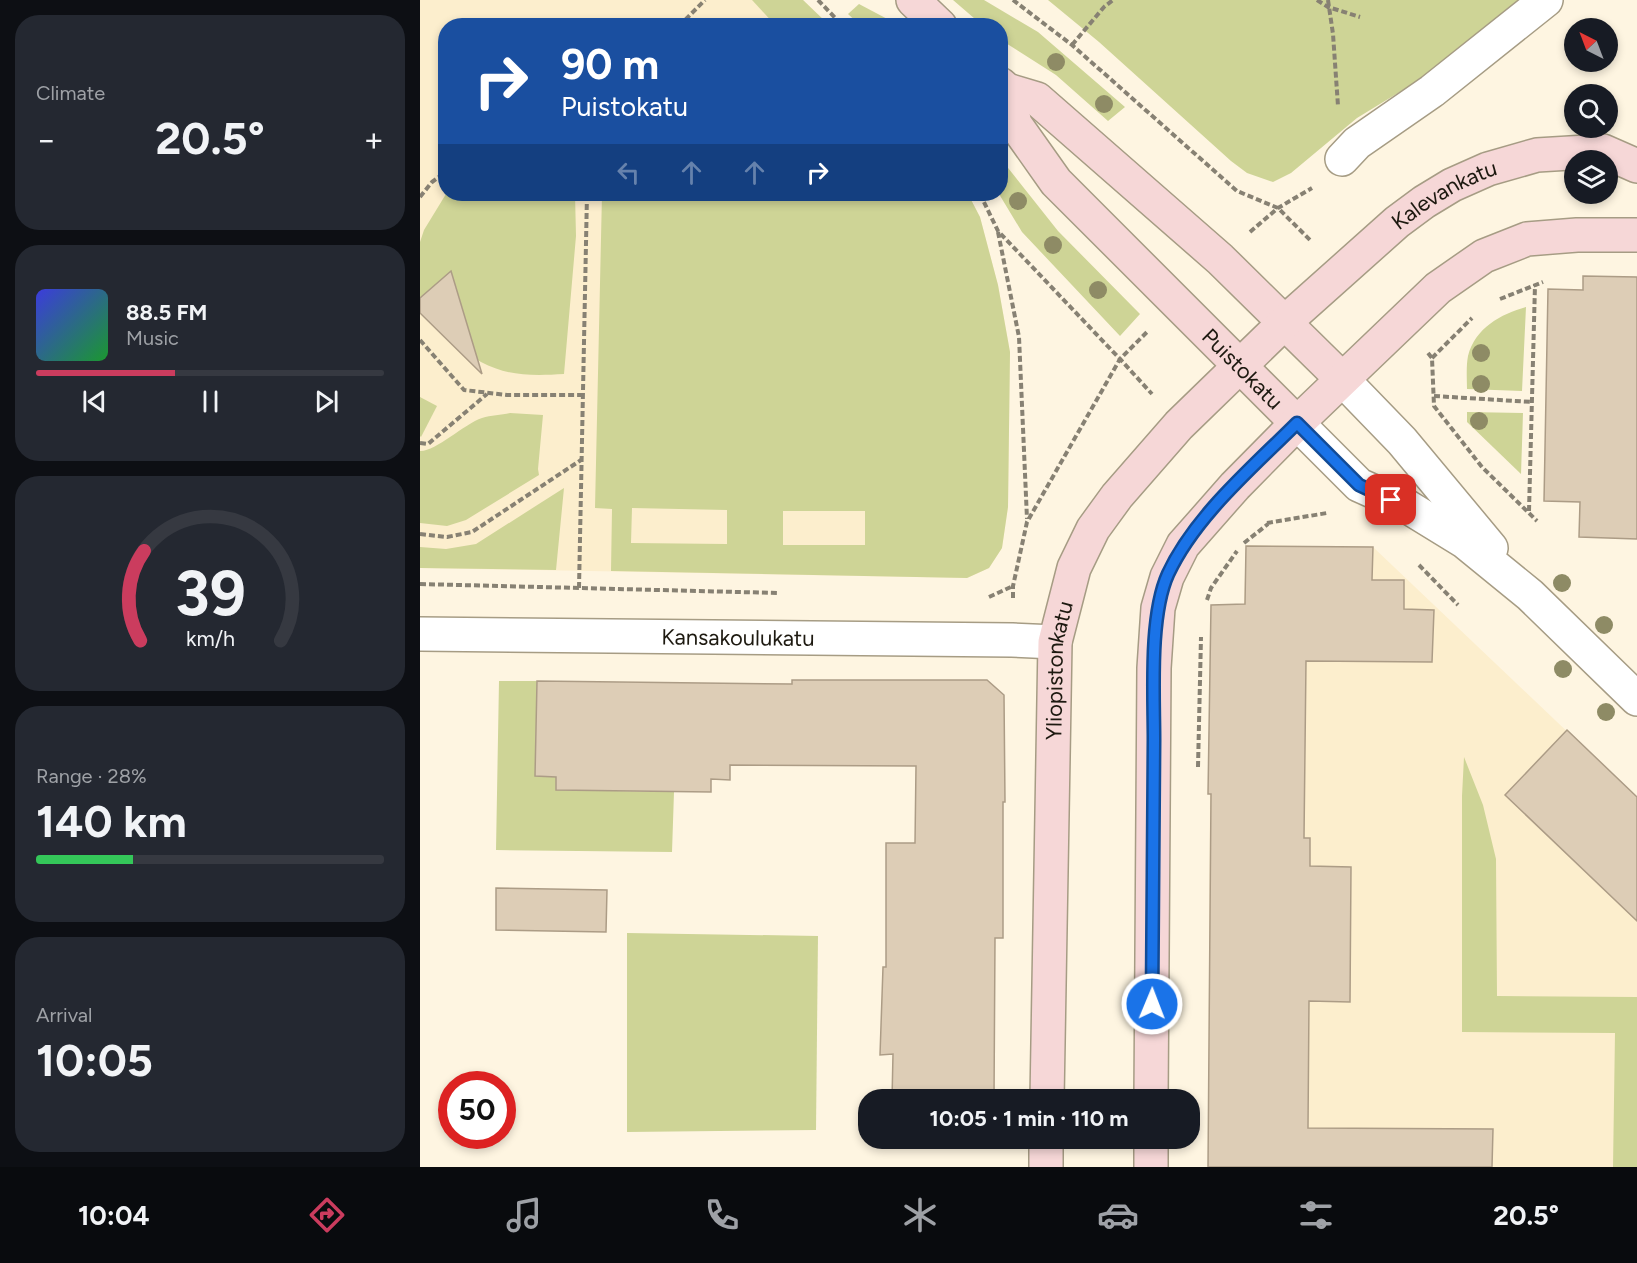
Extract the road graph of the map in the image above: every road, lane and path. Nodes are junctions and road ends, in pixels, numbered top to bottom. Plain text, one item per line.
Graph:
1 (705, 0) edge
2 (818, 0) edge
3 (913, 0) edge
4 (1013, 0) edge
5 (1101, 0) edge
6 (1113, 0) edge
7 (1317, 0) edge
8 (1328, 0) edge
9 (1546, 0) edge
10 (1104, 7) junction
11 (1328, 7) junction
12 (1360, 17) dead end
13 (687, 18) edge
14 (835, 18) edge
15 (932, 18) edge
16 (1072, 45) junction
17 (1008, 88) edge
18 (1008, 100) edge
19 (1341, 159) joint
20 (1637, 166) edge
21 (438, 178) edge
22 (420, 197) edge
23 (587, 201) edge
24 (983, 201) edge
25 (1278, 208) dead end
26 (998, 231) junction
27 (1637, 235) edge
28 (1545, 281) dead end
29 (1535, 285) junction
30 (1497, 300) dead end
31 (1479, 312) dead end
32 (1285, 322) junction
33 (420, 340) edge
34 (1240, 366) junction
35 (1342, 379) junction
36 (487, 394) junction
37 (583, 395) junction
38 (1434, 396) junction
39 (1532, 402) junction
40 (1297, 423) junction
41 (420, 443) edge
42 (582, 460) junction
43 (1529, 512) junction
44 (1537, 520) dead end
45 (1027, 522) junction
46 (1268, 524) dead end
47 (420, 534) edge
48 (1416, 562) dead end
49 (420, 584) edge
50 (1013, 586) junction
51 (579, 588) junction
52 (783, 593) dead end
53 (1530, 595) junction
54 (987, 598) dead end
55 (1205, 605) dead end
56 (1458, 605) dead end
57 (1201, 626) dead end
58 (420, 634) edge
59 (1012, 640) junction
60 (1055, 642) junction
61 (1637, 699) edge
62 (1198, 779) dead end
63 (1047, 1089) edge
64 (1151, 1089) edge
65 (1046, 1149) edge
66 (1151, 1149) edge
67 (1046, 1167) edge
68 (1151, 1167) edge

1 - 13 path
2 - 14 path
3 - 15 main road
4 - 16 path
5 - 10 path
6 - 10 path
7 - 11 path
8 - 11 path
9 - 19 street
10 - 16 path
11 - 12 path
11 - 19 path
16 - 25 path
17 - 32 main road, Puistokatu
18 - 34 main road, Puistokatu
20 - 32 main road, Kalevankatu
21 - 22 path
23 - 37 path
24 - 26 path
26 - 45 path
26 - 45 path
27 - 35 main road
28 - 29 path
29 - 30 path
29 - 39 path
31 - 38 path
32 - 34 main road, Yliopistonkatu
32 - 35 main road, Puistokatu
33 - 36 path
34 - 40 main road, Puistokatu
34 - 60 main road, Yliopistonkatu
35 - 40 main road
35 - 53 street, Puistokatu
36 - 37 path
36 - 41 path
37 - 42 path
38 - 39 path
38 - 43 path
39 - 43 path
40 - 53 street, Puistokatu
40 - 64 main road
42 - 47 path
42 - 51 path
43 - 44 path
45 - 50 path
46 - 55 path
48 - 56 path
49 - 51 path
50 - 54 path
50 - 59 path
51 - 52 path
53 - 61 street, Puistokatu
57 - 62 path
58 - 59 street, Kansakoulukatu
59 - 60 street, Kansakoulukatu
60 - 63 main road, Yliopistonkatu
65 - 67 main road
66 - 68 main road

